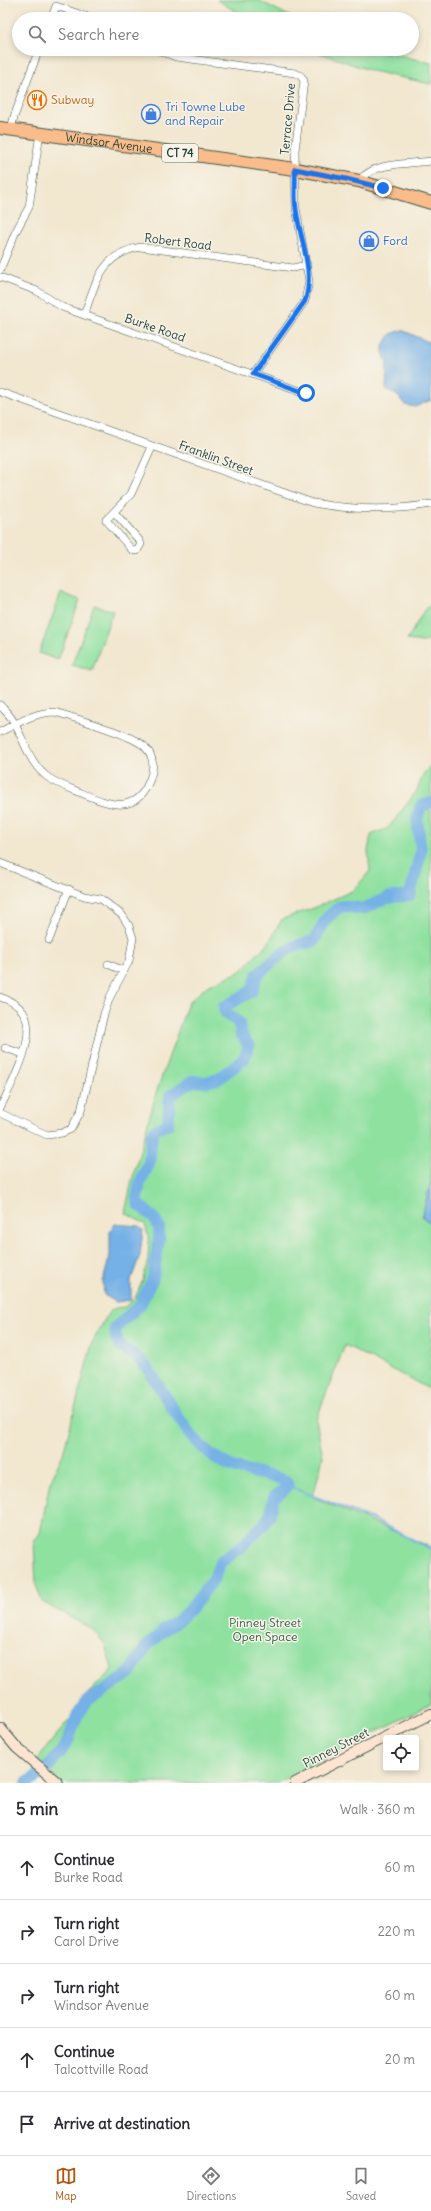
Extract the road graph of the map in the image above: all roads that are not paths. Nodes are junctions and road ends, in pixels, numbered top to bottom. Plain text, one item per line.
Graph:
1 (53, 12) edge
2 (74, 12) edge
3 (36, 56) edge
4 (173, 56) edge
5 (6, 129) edge
6 (40, 133) junction
7 (431, 161) edge
8 (295, 169) junction
9 (359, 181) junction
10 (431, 203) edge
11 (307, 265) junction
12 (0, 270) edge
13 (0, 276) edge
14 (84, 315) junction
15 (253, 374) junction
16 (0, 392) edge
17 (306, 393) dead end
18 (152, 448) junction
19 (431, 504) edge
20 (114, 512) junction
21 (0, 705) edge
22 (15, 725) junction
23 (0, 732) edge
24 (0, 863) edge
25 (68, 889) junction
26 (49, 940) dead end
27 (108, 964) dead end
28 (124, 971) junction
29 (0, 997) edge
30 (5, 1048) dead end
31 (23, 1054) junction
32 (0, 1108) edge
33 (0, 1113) edge
34 (431, 1714) edge
35 (0, 1728) edge
36 (55, 1781) edge
37 (295, 1783) edge

1 - 2 street
3 - 5 street
4 - 8 street, Terrace Drive
5 - 6 main road, Windsor Avenue / CT 74
6 - 8 main road, Windsor Avenue / CT 74
6 - 12 street
7 - 9 street
8 - 9 main road, Windsor Avenue / CT 74
8 - 11 street
9 - 10 main road, Windsor Avenue
11 - 14 street, Robert Road
11 - 15 street
13 - 14 street, Burke Road
14 - 15 street, Burke Road
15 - 17 street, Burke Road
16 - 18 street, Franklin Street
18 - 19 street, Franklin Street
18 - 20 street
20 - 20 street
21 - 22 street
22 - 22 street
22 - 23 street
24 - 25 street
25 - 26 street
25 - 28 street
27 - 28 street
28 - 33 street
29 - 31 street
30 - 31 street
31 - 32 street
34 - 37 main road, Pinney Street
35 - 36 main road

